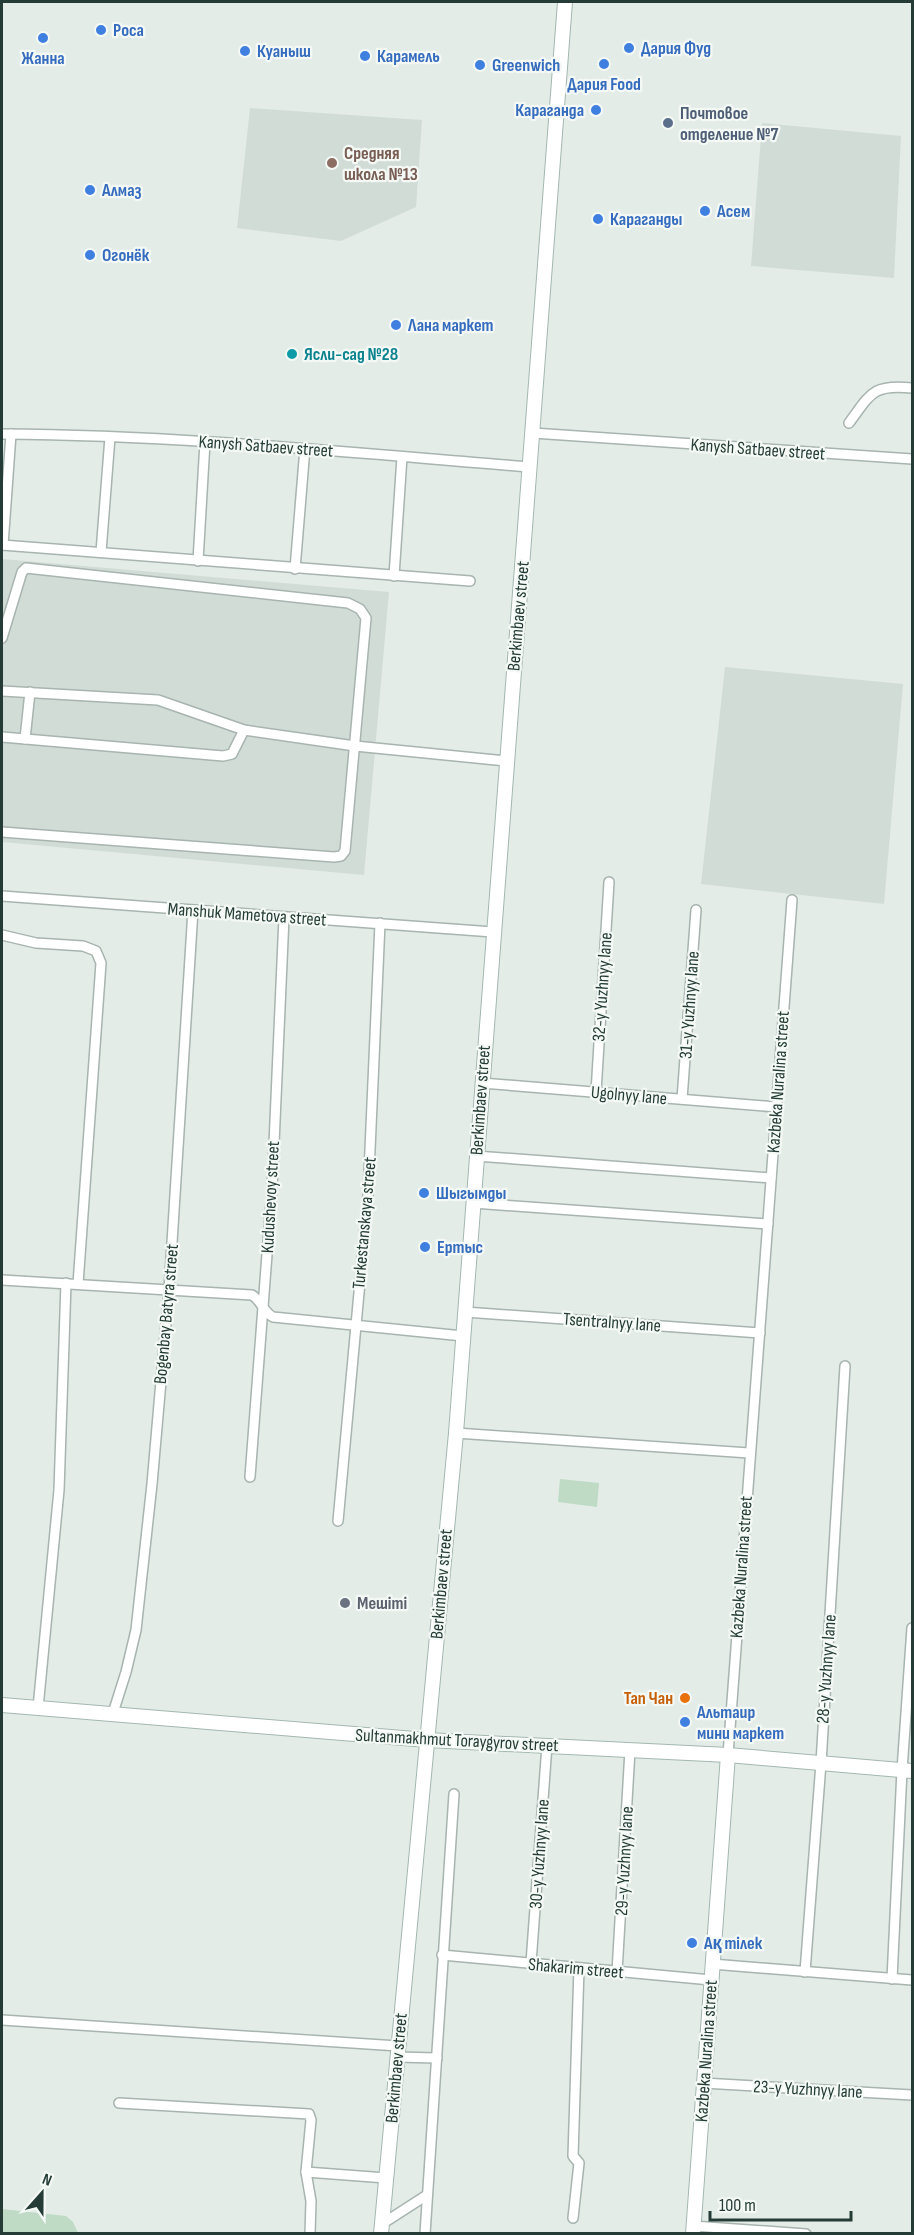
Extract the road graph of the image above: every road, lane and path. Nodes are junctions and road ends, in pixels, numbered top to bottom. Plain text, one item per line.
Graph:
1 (565, 2) edge
2 (912, 388) edge
3 (849, 423) dead end
4 (6, 434) edge
5 (532, 434) junction
6 (110, 436) junction
7 (205, 442) junction
8 (305, 448) junction
9 (402, 457) junction
10 (912, 459) edge
11 (530, 467) junction
12 (2, 545) edge
13 (101, 552) junction
14 (198, 561) junction
15 (295, 569) junction
16 (394, 576) junction
17 (470, 581) dead end
18 (2, 638) edge
19 (2, 691) edge
20 (30, 692) junction
21 (244, 730) junction
22 (2, 737) edge
23 (25, 739) junction
24 (355, 746) junction
25 (506, 760) junction
26 (2, 831) edge
27 (609, 882) dead end
28 (2, 896) edge
29 (792, 900) dead end
30 (193, 910) junction
31 (696, 910) dead end
32 (285, 917) junction
33 (380, 923) junction
34 (493, 932) junction
35 (2, 935) edge
36 (482, 1083) junction
37 (596, 1092) junction
38 (682, 1099) junction
39 (777, 1107) junction
40 (476, 1156) junction
41 (771, 1178) junction
42 (473, 1203) junction
43 (768, 1224) junction
44 (2, 1280) edge
45 (66, 1283) junction
46 (78, 1284) junction
47 (169, 1290) junction
48 (264, 1311) junction
49 (465, 1312) junction
50 (356, 1324) junction
51 (760, 1333) junction
52 (464, 1336) junction
53 (845, 1366) dead end
54 (456, 1433) junction
55 (749, 1453) junction
56 (250, 1477) dead end
57 (338, 1521) dead end
58 (912, 1628) edge
59 (2, 1704) edge
60 (38, 1708) junction
61 (113, 1713) junction
62 (427, 1740) junction
63 (547, 1745) junction
64 (630, 1750) junction
65 (728, 1755) junction
66 (821, 1763) junction
67 (907, 1771) edge
68 (454, 1794) dead end
69 (442, 1955) junction
70 (531, 1964) junction
71 (712, 1964) junction
72 (579, 1968) junction
73 (617, 1972) junction
74 (805, 1972) junction
75 (892, 1979) junction
76 (711, 1980) junction
77 (912, 1980) edge
78 (2, 2020) edge
79 (397, 2052) junction
80 (437, 2058) junction
81 (704, 2083) junction
82 (912, 2095) edge
83 (119, 2103) dead end
84 (306, 2172) junction
85 (386, 2178) junction
86 (428, 2195) junction
87 (573, 2218) dead end
88 (382, 2229) edge
89 (693, 2230) edge
90 (310, 2234) edge
91 (425, 2234) edge
92 (806, 2234) edge

1 - 5 street, Berkimbaev street
2 - 3 street
4 - 6 street, Kanysh Satbaev street
4 - 12 street
5 - 10 street, Kanysh Satbaev street
5 - 11 street, Berkimbaev street
6 - 7 street, Kanysh Satbaev street
6 - 13 street
7 - 8 street, Kanysh Satbaev street
7 - 14 street
8 - 9 street, Kanysh Satbaev street
8 - 15 street
9 - 11 street, Kanysh Satbaev street
9 - 16 street
11 - 25 street, Berkimbaev street
12 - 13 street
13 - 14 street
14 - 15 street
15 - 16 street
16 - 17 street
18 - 24 street
19 - 20 street
20 - 21 street
20 - 23 street
21 - 23 street
21 - 24 street
22 - 23 street
24 - 25 street
24 - 26 street
25 - 34 street, Berkimbaev street
27 - 37 street, 32-y Yuzhnyy lane
28 - 30 street, Manshuk Mametova street
29 - 39 street, Kazbeka Nuralina street
30 - 32 street, Manshuk Mametova street
30 - 47 street, Bogenbay Batyra street
31 - 38 street, 31-y Yuzhnyy lane
32 - 33 street, Manshuk Mametova street
32 - 48 street, Kudushevoy street
33 - 34 street, Manshuk Mametova street
33 - 50 street, Turkestanskaya street
34 - 36 street, Berkimbaev street
35 - 46 street
36 - 37 street, Ugolnyy lane
36 - 40 street, Berkimbaev street
37 - 38 street, Ugolnyy lane
38 - 39 street, Ugolnyy lane
39 - 41 street, Kazbeka Nuralina street
40 - 41 street
40 - 42 street, Berkimbaev street
41 - 43 street, Kazbeka Nuralina street
42 - 43 street
42 - 49 street, Berkimbaev street
43 - 51 street, Kazbeka Nuralina street
44 - 45 street
45 - 46 street
45 - 60 street
46 - 47 street
47 - 48 street
47 - 61 street, Bogenbay Batyra street
48 - 50 street
48 - 56 street, Kudushevoy street
49 - 51 street, Tsentralnyy lane
49 - 52 street, Berkimbaev street
50 - 52 street
50 - 57 street, Turkestanskaya street
51 - 55 street, Kazbeka Nuralina street
52 - 54 street, Berkimbaev street
53 - 66 street, 28-y Yuzhnyy lane
54 - 55 street
54 - 62 street, Berkimbaev street
55 - 65 street, Kazbeka Nuralina street
58 - 67 street
59 - 60 street, Sultanmakhmut Toraygyrov street
60 - 61 street, Sultanmakhmut Toraygyrov street
61 - 62 street, Sultanmakhmut Toraygyrov street
62 - 63 street, Sultanmakhmut Toraygyrov street
62 - 79 street, Berkimbaev street
63 - 64 street, Sultanmakhmut Toraygyrov street
63 - 70 street, 30-y Yuzhnyy lane
64 - 65 street, Sultanmakhmut Toraygyrov street
64 - 73 street, 29-y Yuzhnyy lane
65 - 66 street, Sultanmakhmut Toraygyrov street
65 - 71 street, Kazbeka Nuralina street
66 - 67 street, Sultanmakhmut Toraygyrov street
66 - 74 street, 28-y Yuzhnyy lane
67 - 75 street
68 - 69 street
69 - 70 street, Shakarim street
69 - 80 street
70 - 72 street, Shakarim street
71 - 74 street
71 - 76 street, Kazbeka Nuralina street
72 - 73 street, Shakarim street
72 - 87 street
73 - 76 street, Shakarim street
74 - 75 street
75 - 77 street
76 - 81 street, Kazbeka Nuralina street
78 - 79 street
79 - 80 street
79 - 85 street, Berkimbaev street
80 - 86 street
81 - 82 street, 23-y Yuzhnyy lane
81 - 89 street, Kazbeka Nuralina street
83 - 84 street
84 - 85 street
84 - 90 street
85 - 88 street, Berkimbaev street
86 - 88 street
86 - 91 street
89 - 92 street

